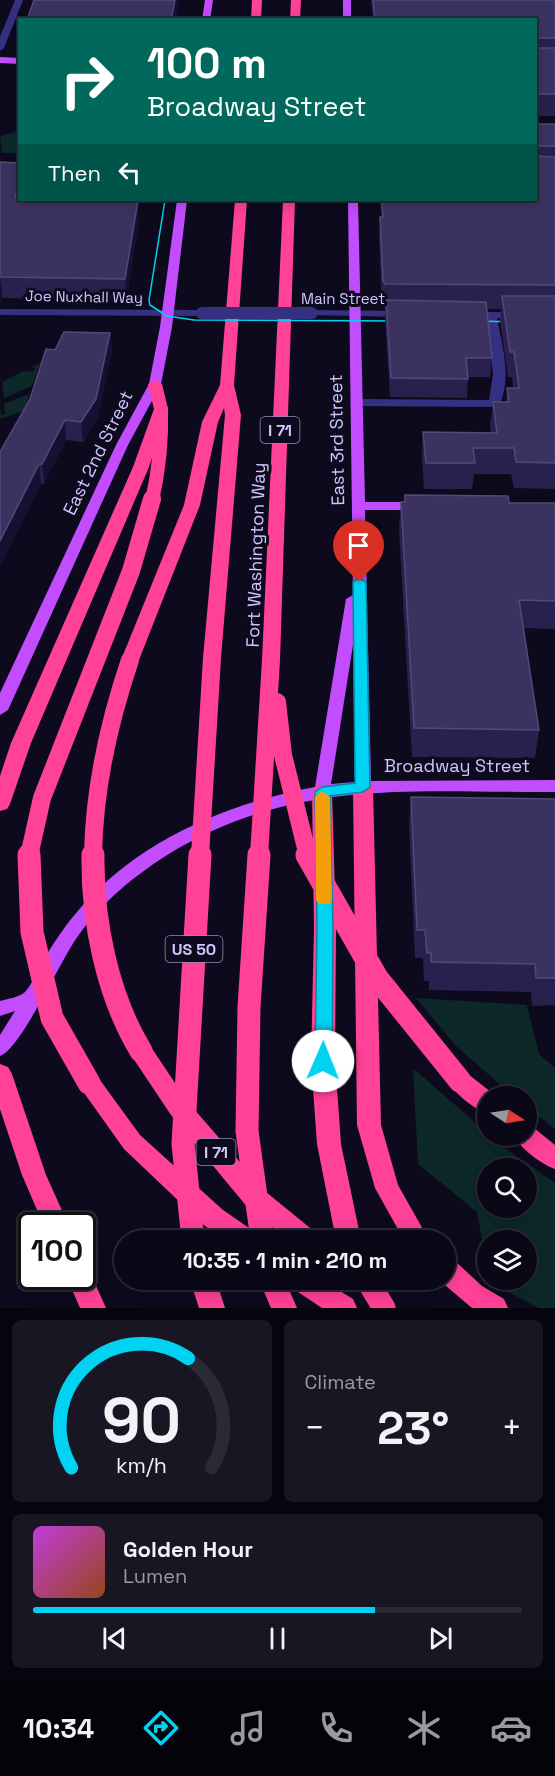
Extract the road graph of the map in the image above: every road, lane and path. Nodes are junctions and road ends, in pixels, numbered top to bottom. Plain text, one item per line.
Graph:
1 (19, 0) edge
2 (209, 0) edge
3 (257, 0) edge
4 (296, 0) edge
5 (347, 0) edge
6 (206, 18) edge
7 (256, 18) edge
8 (296, 18) edge
9 (347, 18) edge
10 (0, 48) edge
11 (0, 60) edge
12 (18, 61) edge
13 (182, 201) edge
14 (242, 201) edge
15 (290, 201) edge
16 (352, 201) edge
17 (0, 312) edge
18 (168, 313) junction
19 (354, 314) junction
20 (413, 314) edge
21 (457, 315) edge
22 (491, 315) junction
23 (555, 315) edge
24 (155, 384) junction
25 (227, 385) junction
26 (356, 403) junction
27 (161, 409) junction
28 (358, 506) junction
29 (429, 506) edge
30 (359, 560) junction
31 (271, 660) junction
32 (0, 710) edge
33 (555, 786) edge
34 (363, 787) junction
35 (322, 792) junction
36 (0, 804) edge
37 (32, 998) junction
38 (0, 1009) edge
39 (0, 1048) edge
40 (0, 1074) edge
41 (477, 1095) edge
42 (537, 1145) edge
43 (555, 1159) edge
44 (51, 1212) edge
45 (192, 1230) edge
46 (231, 1230) edge
47 (261, 1230) edge
48 (294, 1230) edge
49 (347, 1230) edge
50 (411, 1230) edge
51 (456, 1279) edge
52 (85, 1290) edge
53 (206, 1290) edge
54 (276, 1290) edge
55 (316, 1290) edge
56 (367, 1290) edge
57 (373, 1290) edge
58 (93, 1308) edge
59 (212, 1308) edge
60 (284, 1308) edge
61 (344, 1308) edge
62 (384, 1308) edge
63 (394, 1308) edge
64 (495, 1308) edge

1 - 10 street
2 - 6 main road
3 - 7 highway
4 - 8 highway
5 - 9 main road
11 - 12 main road
13 - 18 main road, East 2nd Street
14 - 25 highway, I 71
15 - 31 highway, Fort Washington Way / I 71
16 - 19 main road, East 3rd Street
17 - 18 street, Joe Nuxhall Way
18 - 19 street, Main Street, bridge
18 - 24 main road, East 2nd Street
19 - 20 street, Main Street
19 - 26 main road, East 3rd Street
21 - 22 street
22 - 23 street
22 - 26 street
24 - 27 highway
24 - 32 main road, East 2nd Street
25 - 45 highway, US 50, bridge
25 - 48 highway, I 71, bridge
26 - 28 main road, East 3rd Street
27 - 36 highway
27 - 46 highway, bridge
28 - 29 main road
28 - 30 main road, East 3rd Street
30 - 34 main road, East 3rd Street
30 - 35 main road
31 - 41 highway, I 71, bridge
31 - 47 highway, bridge
33 - 34 main road, Broadway Street
34 - 35 main road, Broadway Street
34 - 50 highway
35 - 37 main road, Broadway Street
35 - 49 highway
37 - 38 main road
37 - 39 main road, Broadway Street
40 - 44 highway
42 - 43 highway
51 - 64 highway
52 - 58 highway
53 - 59 highway
54 - 60 highway
55 - 61 highway
56 - 63 highway
57 - 62 highway, bridge

